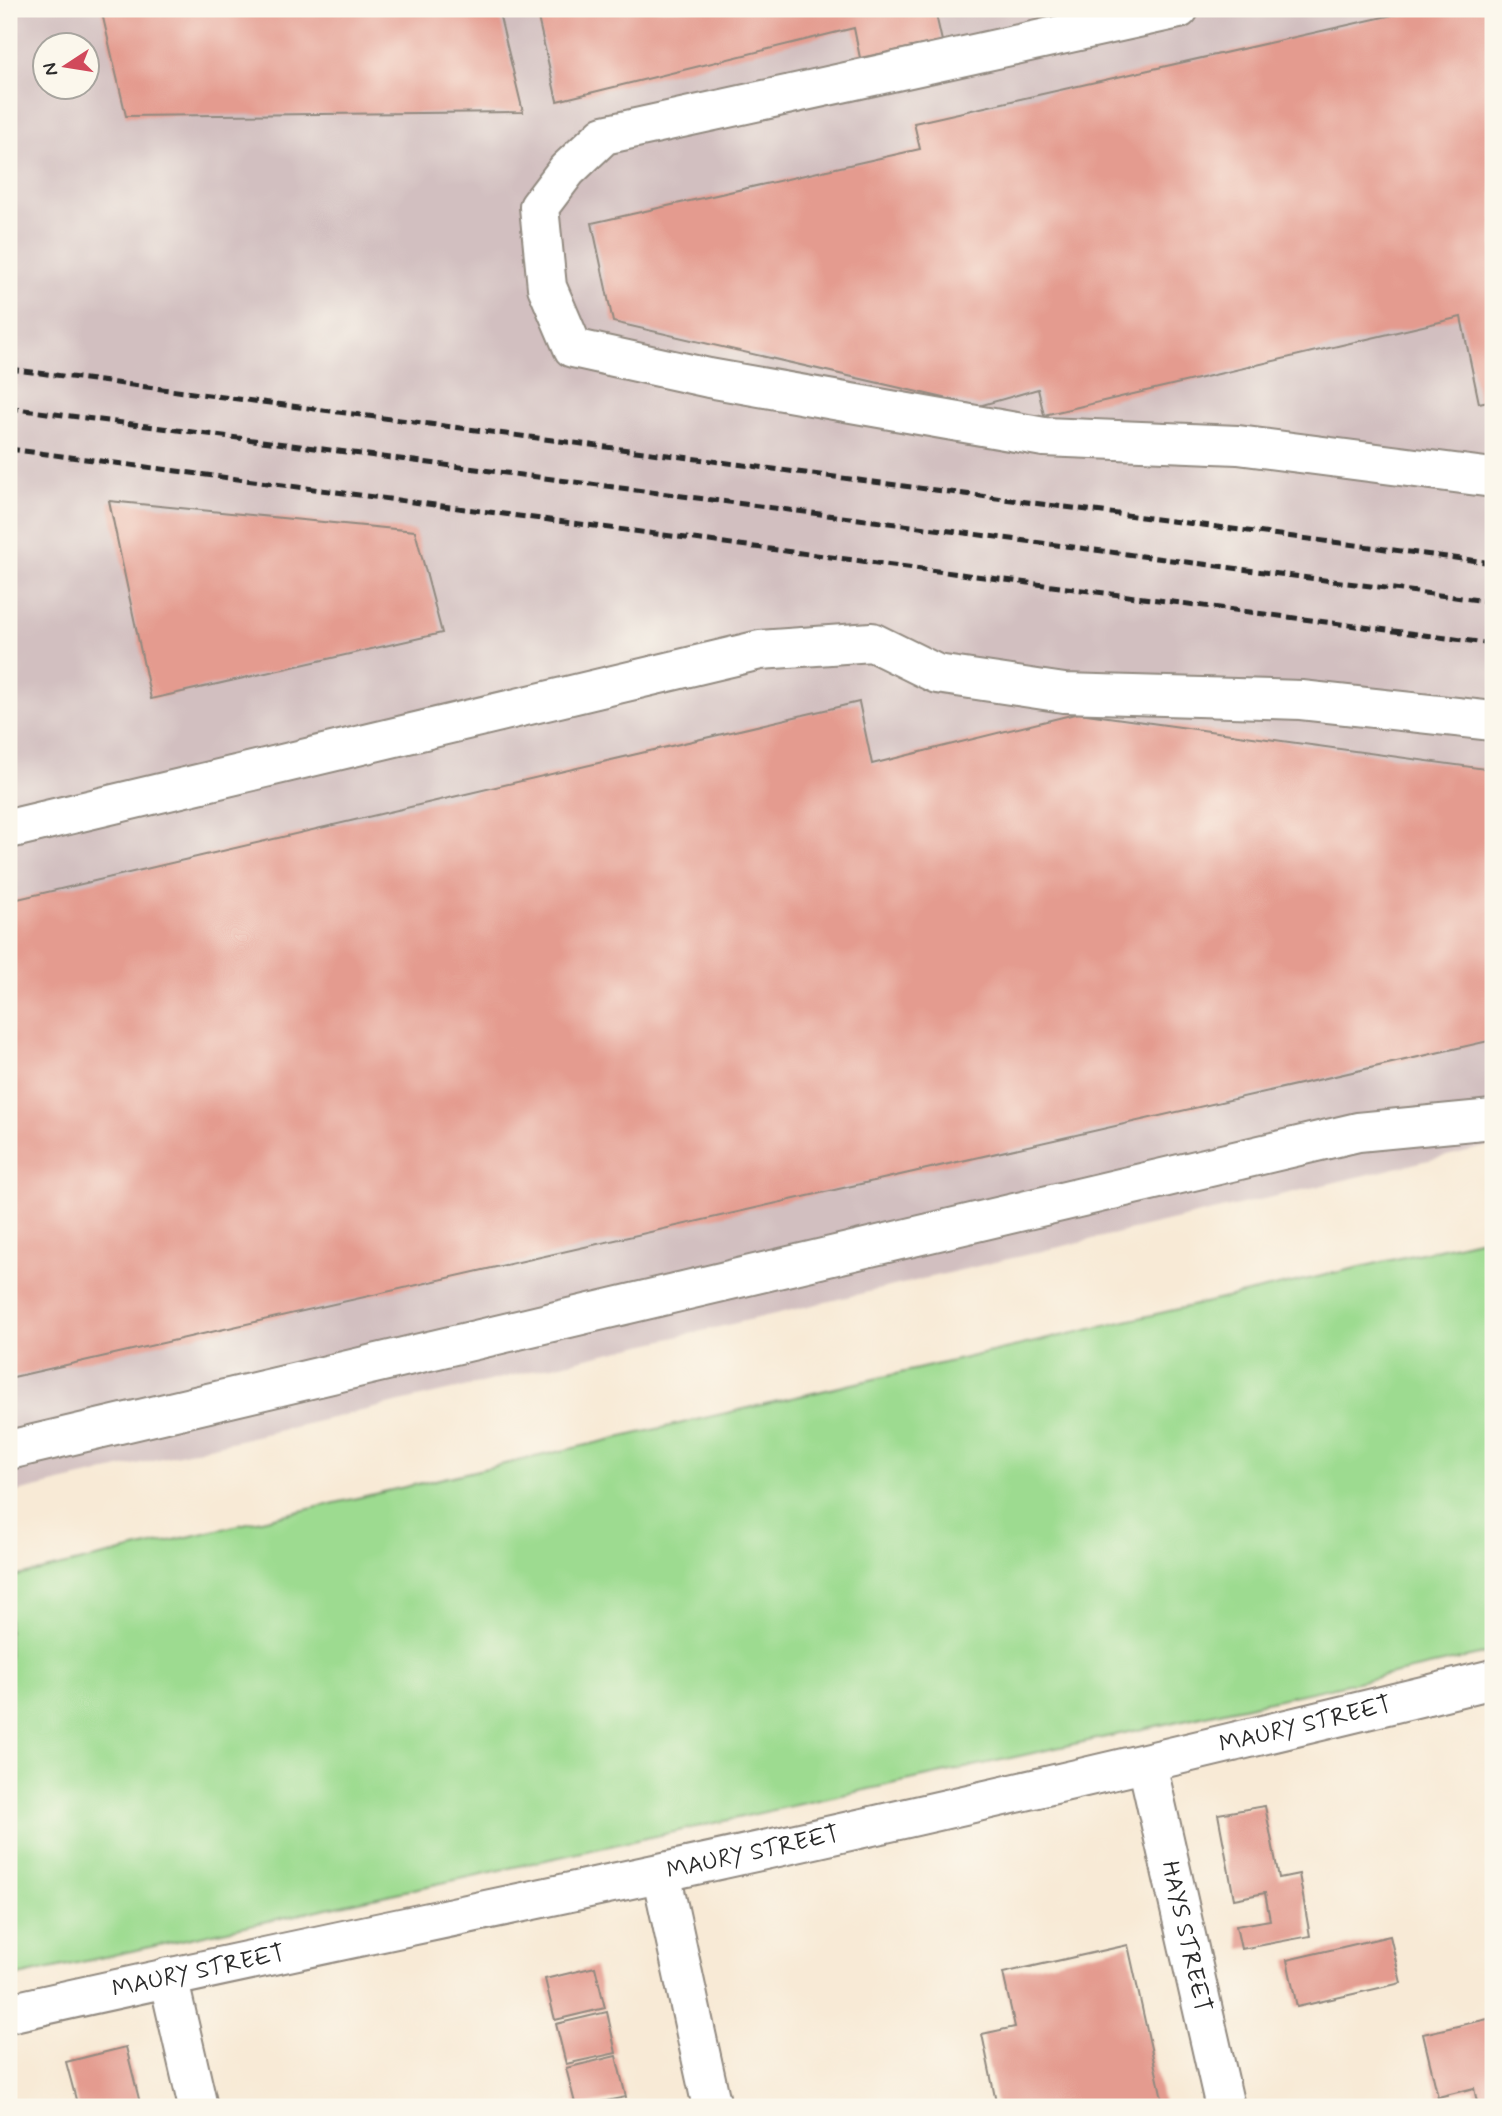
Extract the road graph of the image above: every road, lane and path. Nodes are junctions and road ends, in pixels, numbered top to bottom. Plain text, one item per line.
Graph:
1 (1179, 9) edge
2 (1493, 478) edge
3 (1493, 721) edge
4 (9, 828) edge
5 (1493, 1119) edge
6 (9, 1450) edge
7 (1493, 1679) edge
8 (1147, 1764) junction
9 (661, 1873) junction
10 (168, 1977) junction
11 (9, 2013) edge
12 (198, 2107) edge
13 (712, 2107) edge
14 (1225, 2107) edge

1 - 2 street
3 - 4 street
5 - 6 street
7 - 8 street, MAURY STREET
8 - 9 street, MAURY STREET
8 - 14 street, HAYS STREET
9 - 10 street, MAURY STREET
9 - 13 street
10 - 11 street, MAURY STREET
10 - 12 street

